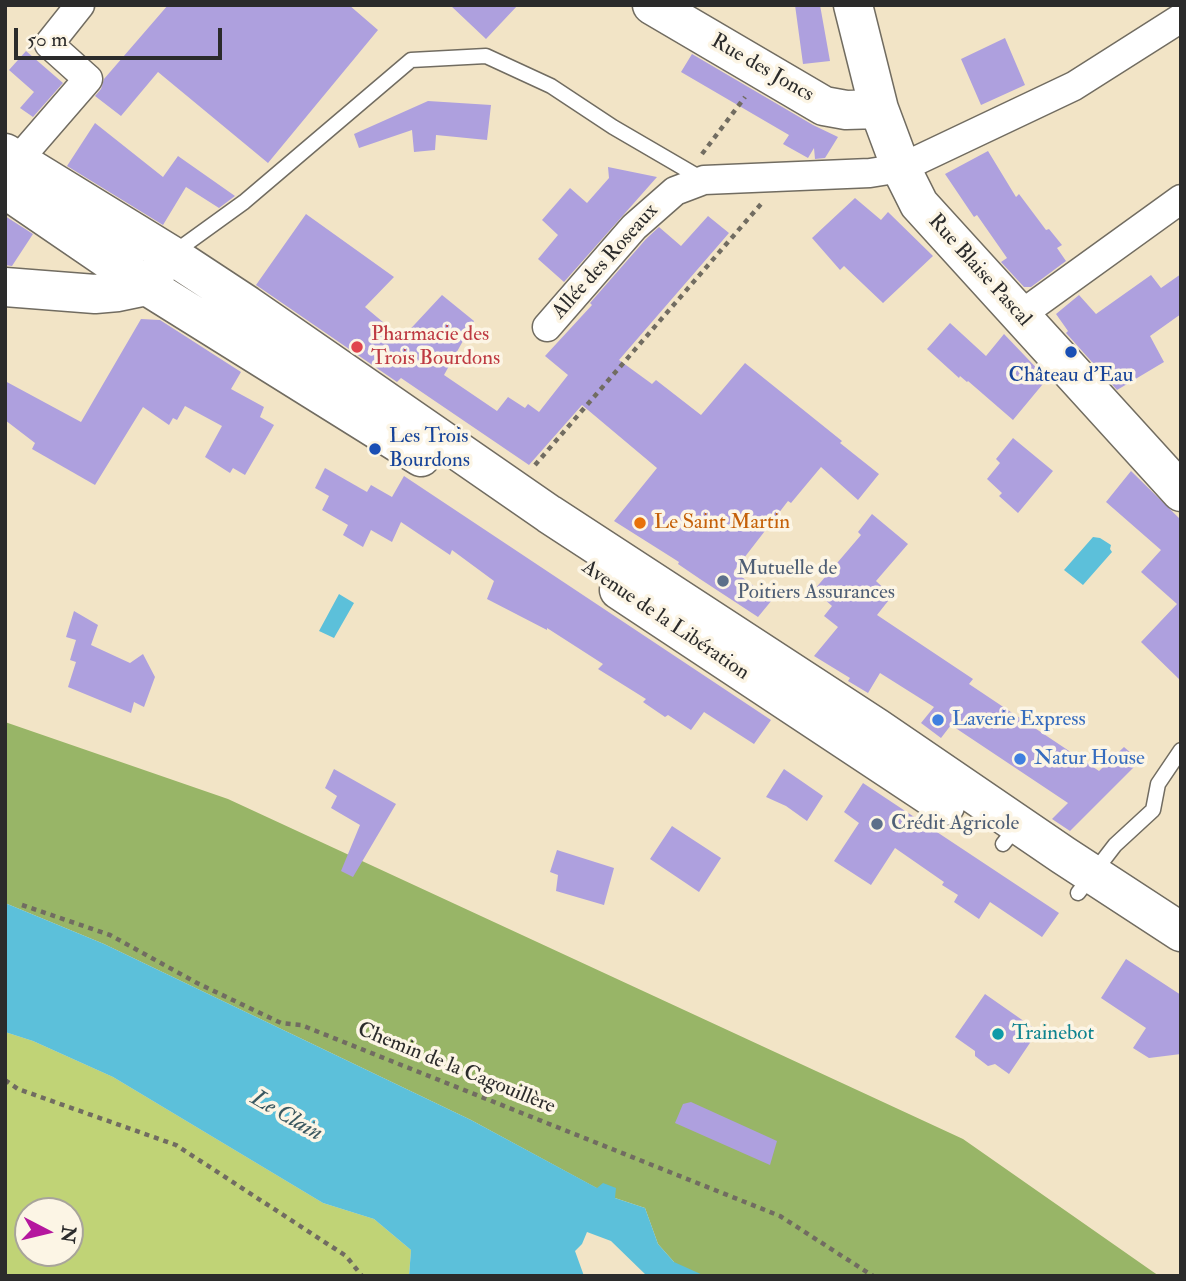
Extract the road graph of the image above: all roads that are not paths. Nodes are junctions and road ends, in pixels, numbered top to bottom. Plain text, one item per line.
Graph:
1 (80, 5) edge
2 (652, 5) edge
3 (853, 5) edge
4 (1181, 18) edge
5 (879, 108) junction
6 (9, 168) edge
7 (901, 168) junction
8 (696, 175) junction
9 (1181, 200) edge
10 (90, 248) junction
11 (171, 255) junction
12 (147, 286) junction
13 (6, 287) edge
14 (1019, 316) junction
15 (547, 327) dead end
16 (350, 394) junction
17 (1178, 484) edge
18 (767, 672) junction
19 (1181, 750) edge
20 (1085, 884) junction
21 (1181, 932) edge
22 (1181, 960) edge

1 - 6 street
2 - 5 main road, Rue des Joncs
3 - 5 main road, Rue Blaise Pascal
4 - 7 street
5 - 7 main road, Rue Blaise Pascal
6 - 10 main road, Avenue de la Libération
6 - 11 main road, Avenue de la Libération
7 - 8 street
7 - 14 main road, Rue Blaise Pascal
8 - 11 lane
8 - 15 street, Allée des Roseaux
9 - 14 street
10 - 11 main road
10 - 12 main road, Avenue de la Libération
10 - 13 main road
11 - 12 main road
11 - 16 main road, Avenue de la Libération
12 - 13 main road
12 - 16 main road, Avenue de la Libération
14 - 17 main road, Rue Blaise Pascal
16 - 18 main road, Avenue de la Libération
16 - 18 main road, Avenue de la Libération
18 - 20 main road, Avenue de la Libération
19 - 20 lane
20 - 21 main road, Avenue de la Libération
20 - 22 main road, Avenue de la Libération

